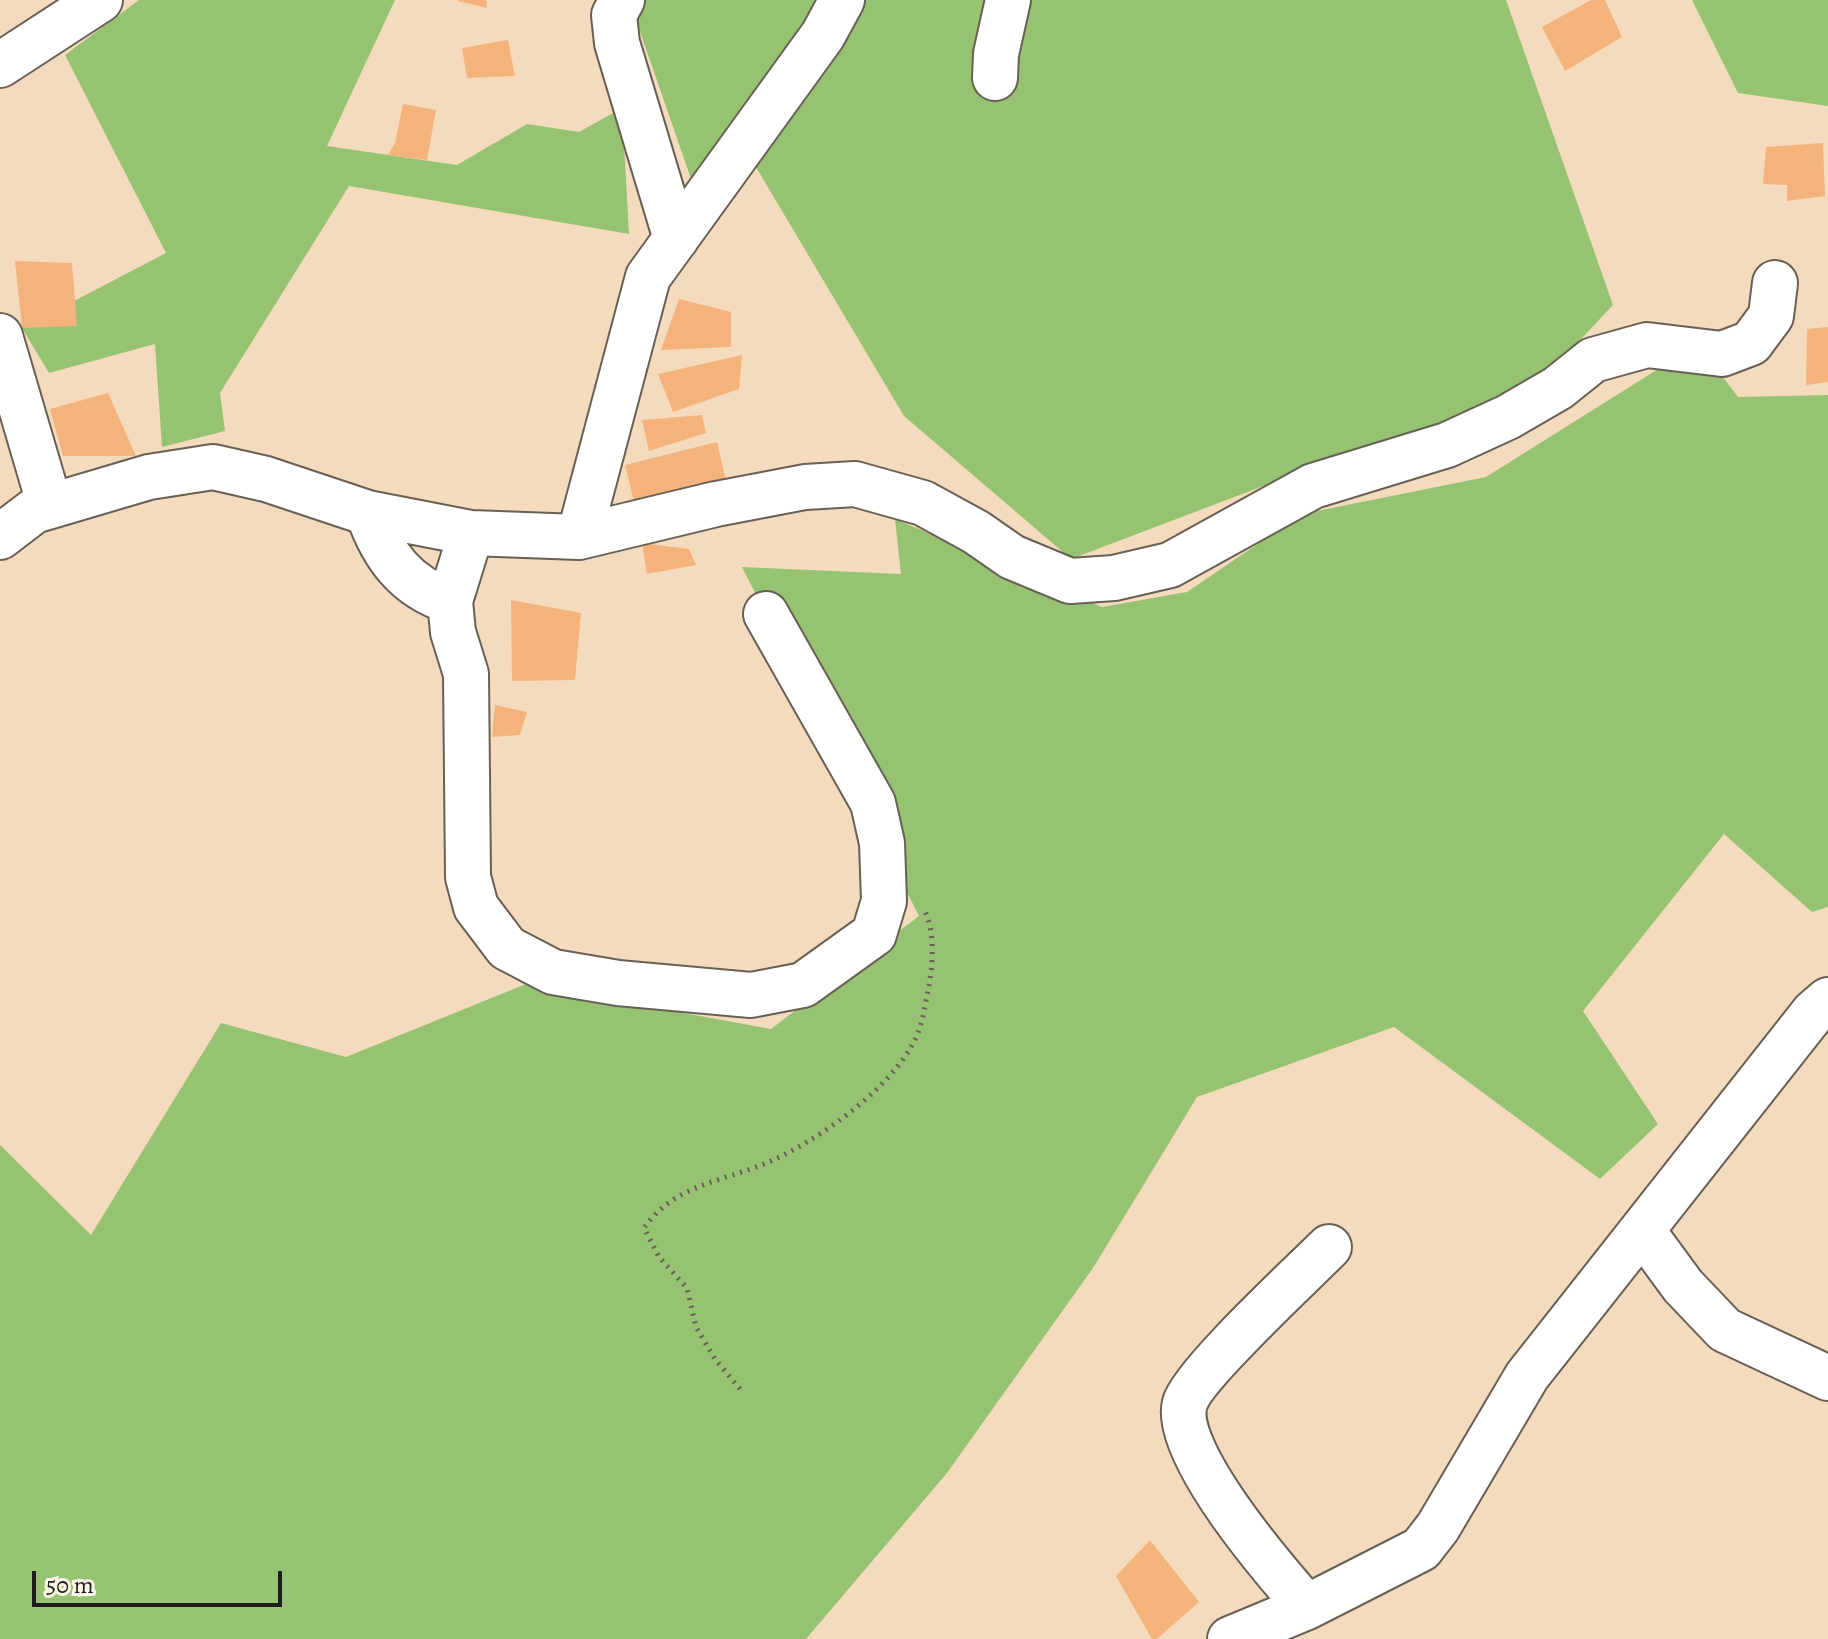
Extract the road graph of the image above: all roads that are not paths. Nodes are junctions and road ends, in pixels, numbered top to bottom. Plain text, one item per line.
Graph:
1 (100, 0) edge
2 (622, 0) edge
3 (842, 0) edge
4 (1008, 0) edge
5 (0, 65) edge
6 (995, 78) dead end
7 (676, 239) junction
8 (1775, 283) dead end
9 (0, 336) edge
10 (50, 506) junction
11 (368, 513) junction
12 (471, 533) junction
13 (0, 537) edge
14 (579, 537) junction
15 (450, 601) junction
16 (766, 614) dead end
17 (1828, 1000) edge
18 (1642, 1230) junction
19 (1329, 1247) dead end
20 (1828, 1378) edge
21 (1307, 1607) junction
22 (1230, 1639) edge

1 - 5 street
2 - 7 street
3 - 7 street
4 - 6 street
7 - 14 street
8 - 14 street
9 - 10 street
10 - 11 street
10 - 13 street
11 - 12 street
11 - 15 street
12 - 14 street
12 - 15 street
15 - 16 street
17 - 18 street
18 - 20 street
18 - 21 street
19 - 21 street
21 - 22 street

